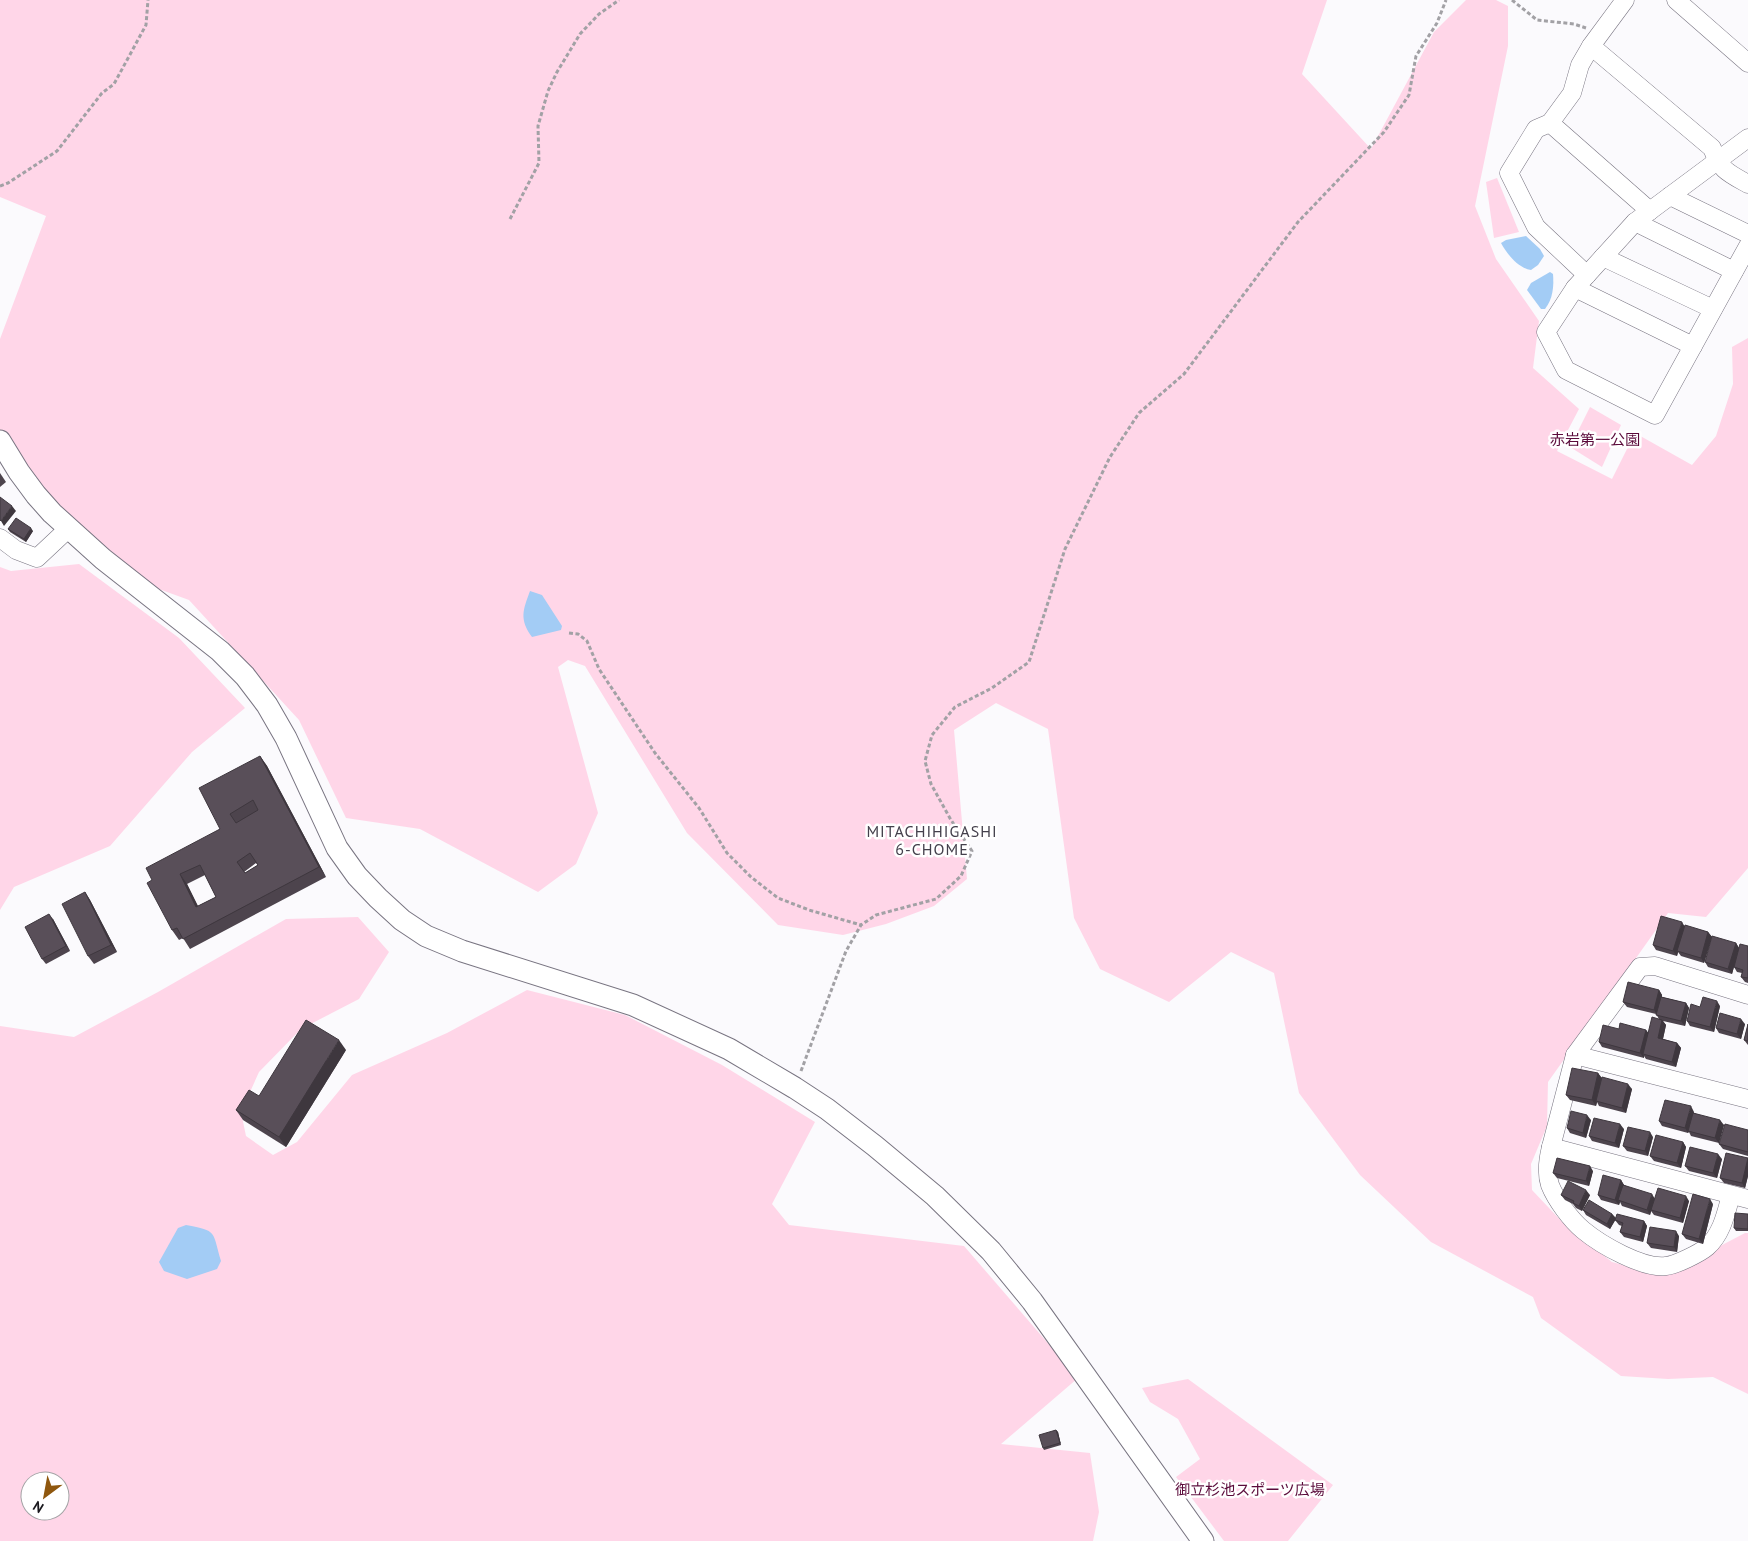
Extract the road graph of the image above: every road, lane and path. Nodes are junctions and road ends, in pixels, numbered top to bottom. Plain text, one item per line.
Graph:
1 (148, 0) edge
2 (619, 0) edge
3 (1446, 0) edge
4 (1512, 0) edge
5 (1625, 0) edge
6 (1676, 0) edge
7 (1596, 40) junction
8 (1748, 63) edge
9 (1550, 123) junction
10 (1748, 138) edge
11 (1716, 161) junction
12 (1748, 184) edge
13 (0, 186) edge
14 (1670, 196) junction
15 (1650, 211) junction
16 (510, 219) dead end
17 (1635, 222) junction
18 (1748, 234) edge
19 (1748, 246) edge
20 (1603, 257) junction
21 (1734, 271) junction
22 (1581, 282) junction
23 (1713, 309) junction
24 (1693, 346) junction
25 (0, 441) edge
26 (69, 528) junction
27 (0, 538) edge
28 (569, 633) dead end
29 (861, 925) junction
30 (1748, 995) edge
31 (1575, 1055) junction
32 (795, 1088) junction
33 (1748, 1099) edge
34 (1551, 1147) junction
35 (1740, 1197) edge
36 (1203, 1541) edge

1 - 13 path
2 - 16 path
3 - 29 path
4 - 7 path
5 - 7 street
6 - 8 street
7 - 9 street
7 - 11 street
9 - 15 street
9 - 22 street
10 - 11 street
11 - 12 street
11 - 14 street
14 - 15 street
14 - 18 street
15 - 17 street
17 - 20 street
17 - 21 street
19 - 21 street
20 - 22 street
20 - 23 street
21 - 23 street
22 - 24 street
22 - 24 street
23 - 24 street
25 - 26 street
26 - 27 street
26 - 32 street
28 - 29 path
29 - 32 path
30 - 31 street
31 - 33 street
31 - 34 street
32 - 36 street
34 - 35 street
34 - 35 street

